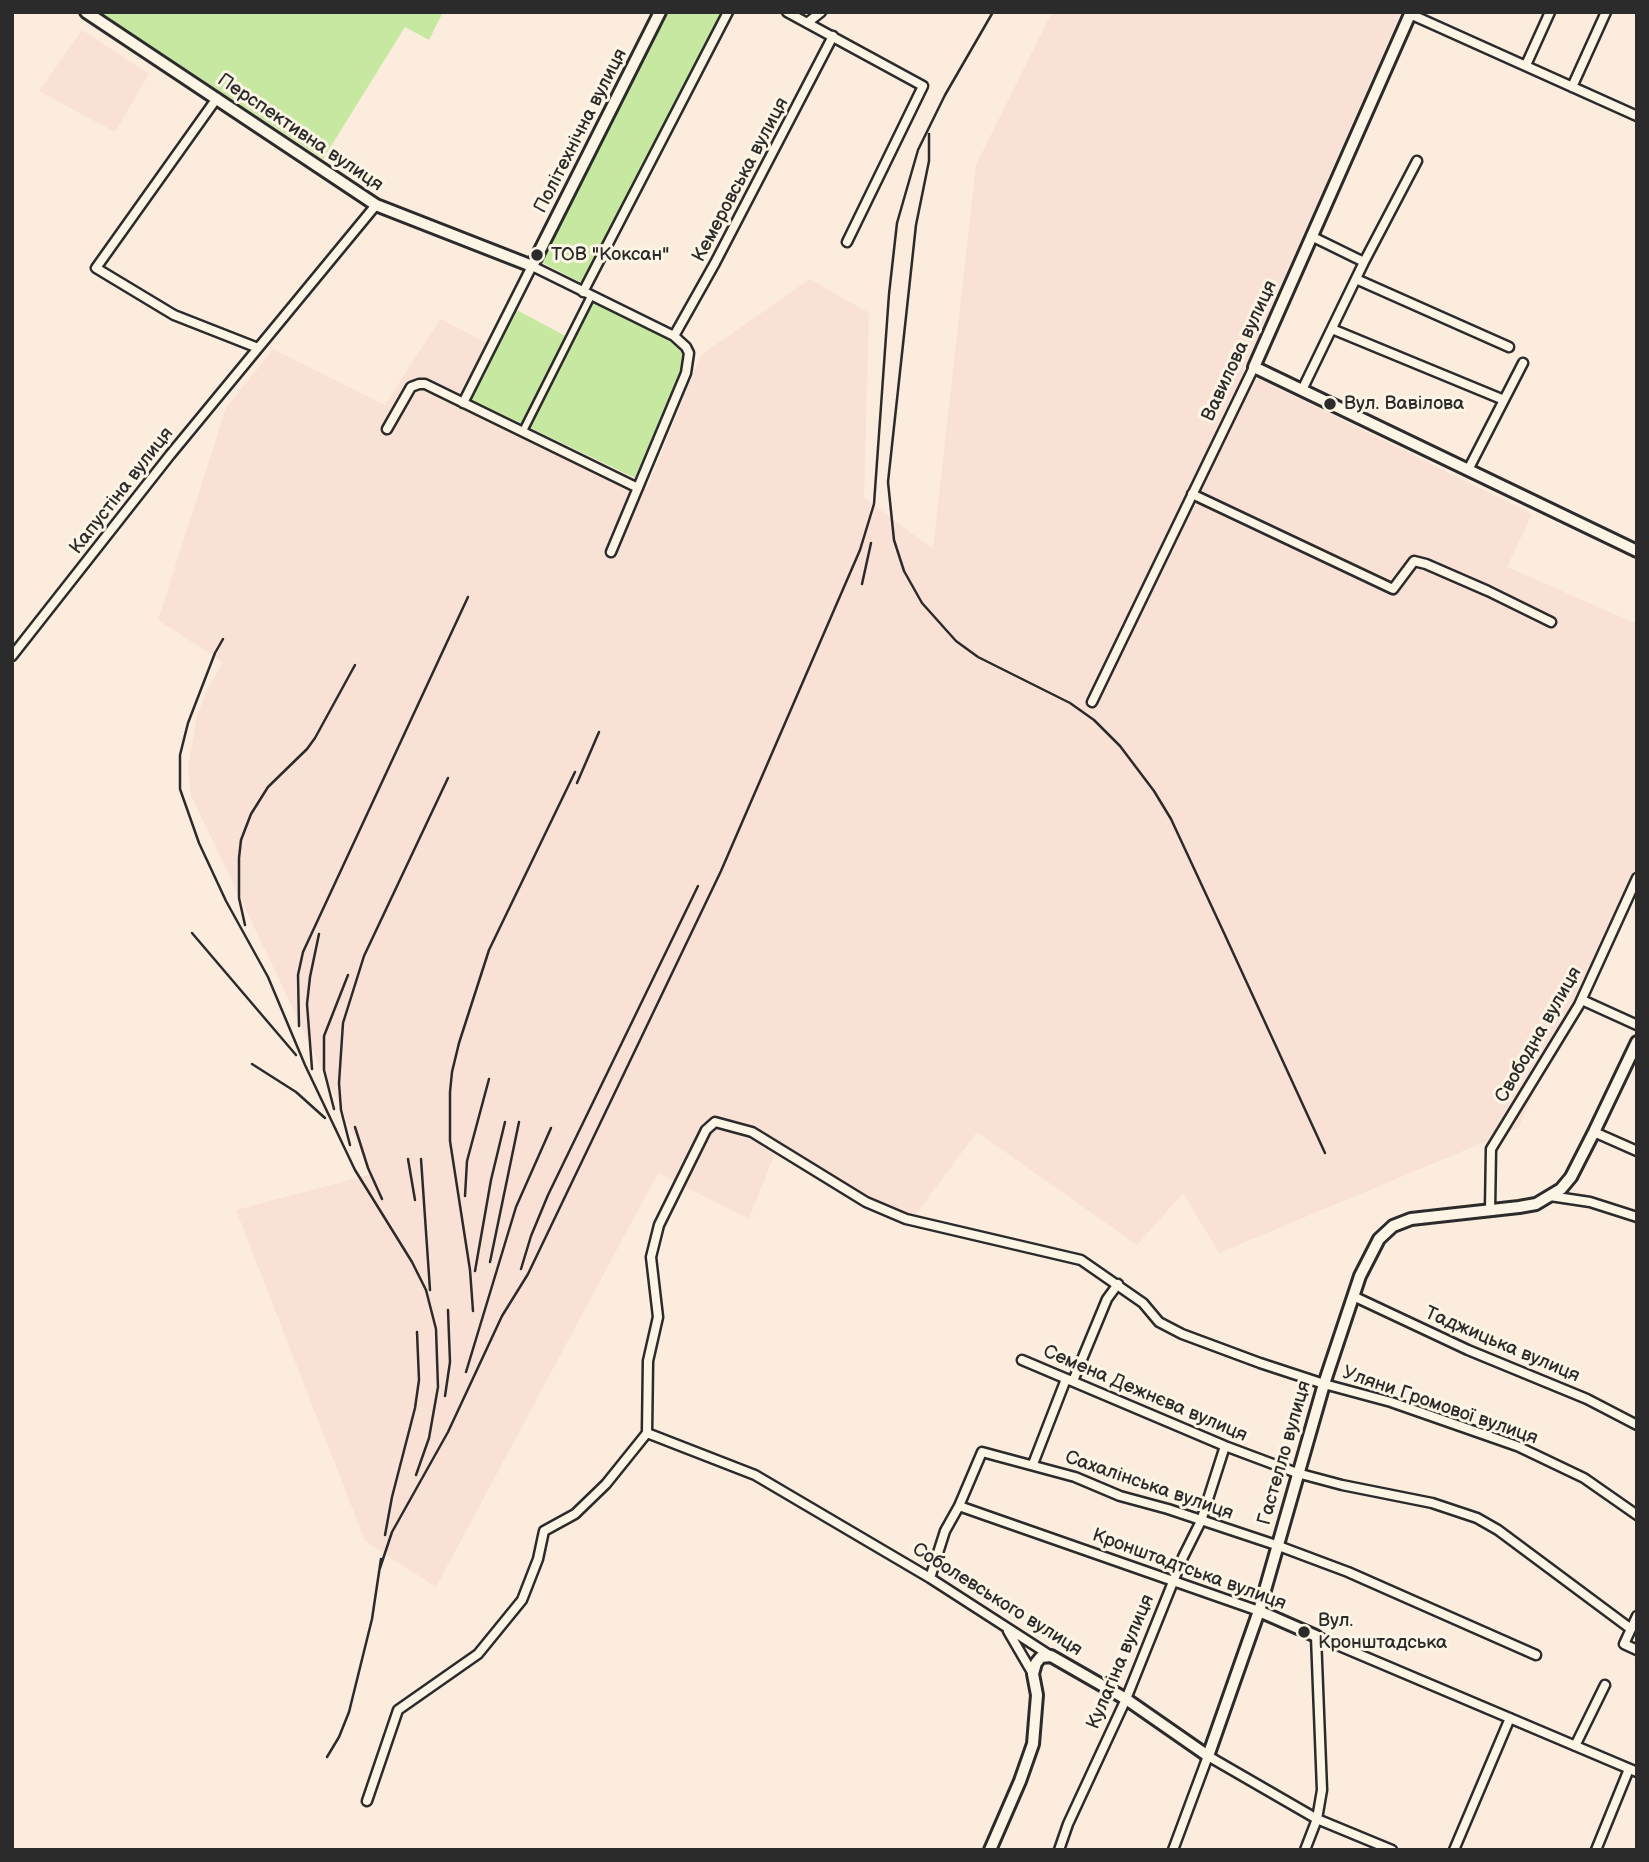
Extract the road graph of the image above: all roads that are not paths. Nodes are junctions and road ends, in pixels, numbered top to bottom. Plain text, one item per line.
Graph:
1 (86, 12) edge
2 (660, 12) edge
3 (728, 12) edge
4 (788, 12) edge
5 (821, 12) edge
6 (1550, 12) edge
7 (1606, 12) edge
8 (1410, 13) edge
9 (807, 23) junction
10 (833, 36) junction
11 (1525, 65) junction
12 (1572, 87) junction
13 (217, 98) junction
14 (1637, 116) edge
15 (1417, 161) dead end
16 (376, 205) junction
17 (1311, 236) junction
18 (846, 242) dead end
19 (1364, 262) junction
20 (532, 266) junction
21 (1356, 279) junction
22 (587, 294) junction
23 (1332, 329) junction
24 (674, 337) junction
25 (258, 348) junction
26 (1509, 348) dead end
27 (1523, 363) dead end
28 (1254, 367) junction
29 (1302, 390) junction
30 (1504, 400) junction
31 (463, 402) junction
32 (387, 429) dead end
33 (523, 431) junction
34 (1468, 470) junction
35 (638, 488) junction
36 (1192, 494) junction
37 (1637, 551) edge
38 (611, 552) dead end
39 (1551, 622) dead end
40 (12, 656) edge
41 (1093, 702) dead end
42 (1637, 878) edge
43 (1633, 899) edge
44 (1581, 1000) junction
45 (1637, 1025) edge
46 (1637, 1042) edge
47 (1594, 1132) junction
48 (1637, 1151) edge
49 (1550, 1196) junction
50 (1490, 1210) junction
51 (1637, 1217) edge
52 (1118, 1284) junction
53 (1353, 1296) junction
54 (1022, 1360) dead end
55 (1070, 1380) junction
56 (1324, 1384) junction
57 (1637, 1425) edge
58 (647, 1433) junction
59 (1225, 1446) junction
60 (1033, 1464) junction
61 (1297, 1473) junction
62 (959, 1506) junction
63 (1637, 1515) edge
64 (1201, 1521) junction
65 (1276, 1545) junction
66 (930, 1578) junction
67 (1174, 1582) junction
68 (1259, 1611) junction
69 (1637, 1616) edge
70 (1007, 1629) junction
71 (1631, 1629) junction
72 (1316, 1636) junction
73 (1637, 1650) edge
74 (1536, 1655) dead end
75 (1051, 1656) junction
76 (1033, 1674) junction
77 (1605, 1685) dead end
78 (1126, 1699) junction
79 (1510, 1718) junction
80 (1575, 1746) junction
81 (1208, 1756) junction
82 (1633, 1770) edge
83 (367, 1801) dead end
84 (1317, 1819) junction
85 (990, 1850) edge
86 (1059, 1850) edge
87 (1173, 1850) edge
88 (1305, 1850) edge
89 (1391, 1850) edge
90 (1454, 1850) edge
91 (1596, 1850) edge

1 - 13 street, Перспективна вулиця
2 - 20 street, Політехнічна вулиця
3 - 22 street
4 - 9 street
5 - 9 street
6 - 11 street
7 - 12 street
8 - 11 street
8 - 17 street, Вавилова вулиця
9 - 10 street
10 - 18 street
10 - 24 street, Кемеровська вулиця
11 - 12 street
12 - 14 street
13 - 16 street, Перспективна вулиця
13 - 25 street
15 - 19 street
16 - 20 street, Перспективна вулиця
16 - 25 street, Капустіна вулиця
17 - 19 street
17 - 28 street, Вавилова вулиця
19 - 21 street
20 - 22 street, Перспективна вулиця
20 - 31 street
21 - 23 street
21 - 26 street
22 - 24 street, Перспективна вулиця
22 - 33 street
23 - 29 street
23 - 30 street
24 - 35 street
25 - 40 street, Капустіна вулиця
27 - 30 street
28 - 29 street
28 - 36 street, Вавилова вулиця
29 - 34 street
30 - 34 street
31 - 32 street
31 - 33 street
33 - 35 street
34 - 37 street
35 - 38 street
36 - 39 street
36 - 41 street, Вавилова вулиця
42 - 43 street, Свободна вулиця
43 - 44 street, Свободна вулиця
44 - 45 street
44 - 50 street, Свободна вулиця
46 - 47 street
47 - 48 street
47 - 49 street
49 - 50 street, Гастелло вулиця
49 - 51 street
50 - 53 street, Гастелло вулиця
52 - 55 street
52 - 56 street, Уляни Громової вулиця
52 - 58 street, Уляни Громової вулиця
53 - 56 street, Гастелло вулиця
53 - 57 street, Таджицька вулиця
54 - 55 street, Семена Дежнєва вулиця
55 - 59 street, Семена Дежнєва вулиця
55 - 60 street
56 - 61 street, Гастелло вулиця
56 - 63 street, Уляни Громової вулиця
58 - 66 street, Соболевського вулиця
58 - 83 street
59 - 61 street, Семена Дежнєва вулиця
59 - 64 street, Кулагіна вулиця
60 - 62 street, Сахалінська вулиця
60 - 64 street, Сахалінська вулиця
61 - 65 street, Гастелло вулиця
61 - 71 street, Семена Дежнєва вулиця
62 - 66 street
62 - 67 street, Кронштадтська вулиця
64 - 65 street, Сахалінська вулиця
64 - 67 street, Кулагіна вулиця
65 - 68 street, Гастелло вулиця
65 - 74 street, Сахалінська вулиця
66 - 70 street, Соболевського вулиця
67 - 68 street, Кронштадтська вулиця
67 - 78 street, Кулагіна вулиця
68 - 72 street, Кронштадтська вулиця
68 - 81 street, Гастелло вулиця
69 - 71 street
70 - 75 street, Соболевського вулиця
70 - 76 street
71 - 73 street
72 - 79 street, Кронштадтська вулиця
72 - 84 street
75 - 76 street
75 - 78 street, Соболевського вулиця
76 - 85 street
77 - 80 street
78 - 81 street, Соболевського вулиця
78 - 86 street, Кулагіна вулиця
79 - 80 street, Кронштадтська вулиця
79 - 90 street
80 - 82 street, Кронштадтська вулиця
81 - 84 street, Соболевського вулиця
81 - 87 street, Гастелло вулиця
82 - 91 street
84 - 88 street
84 - 89 street, Соболевського вулиця

